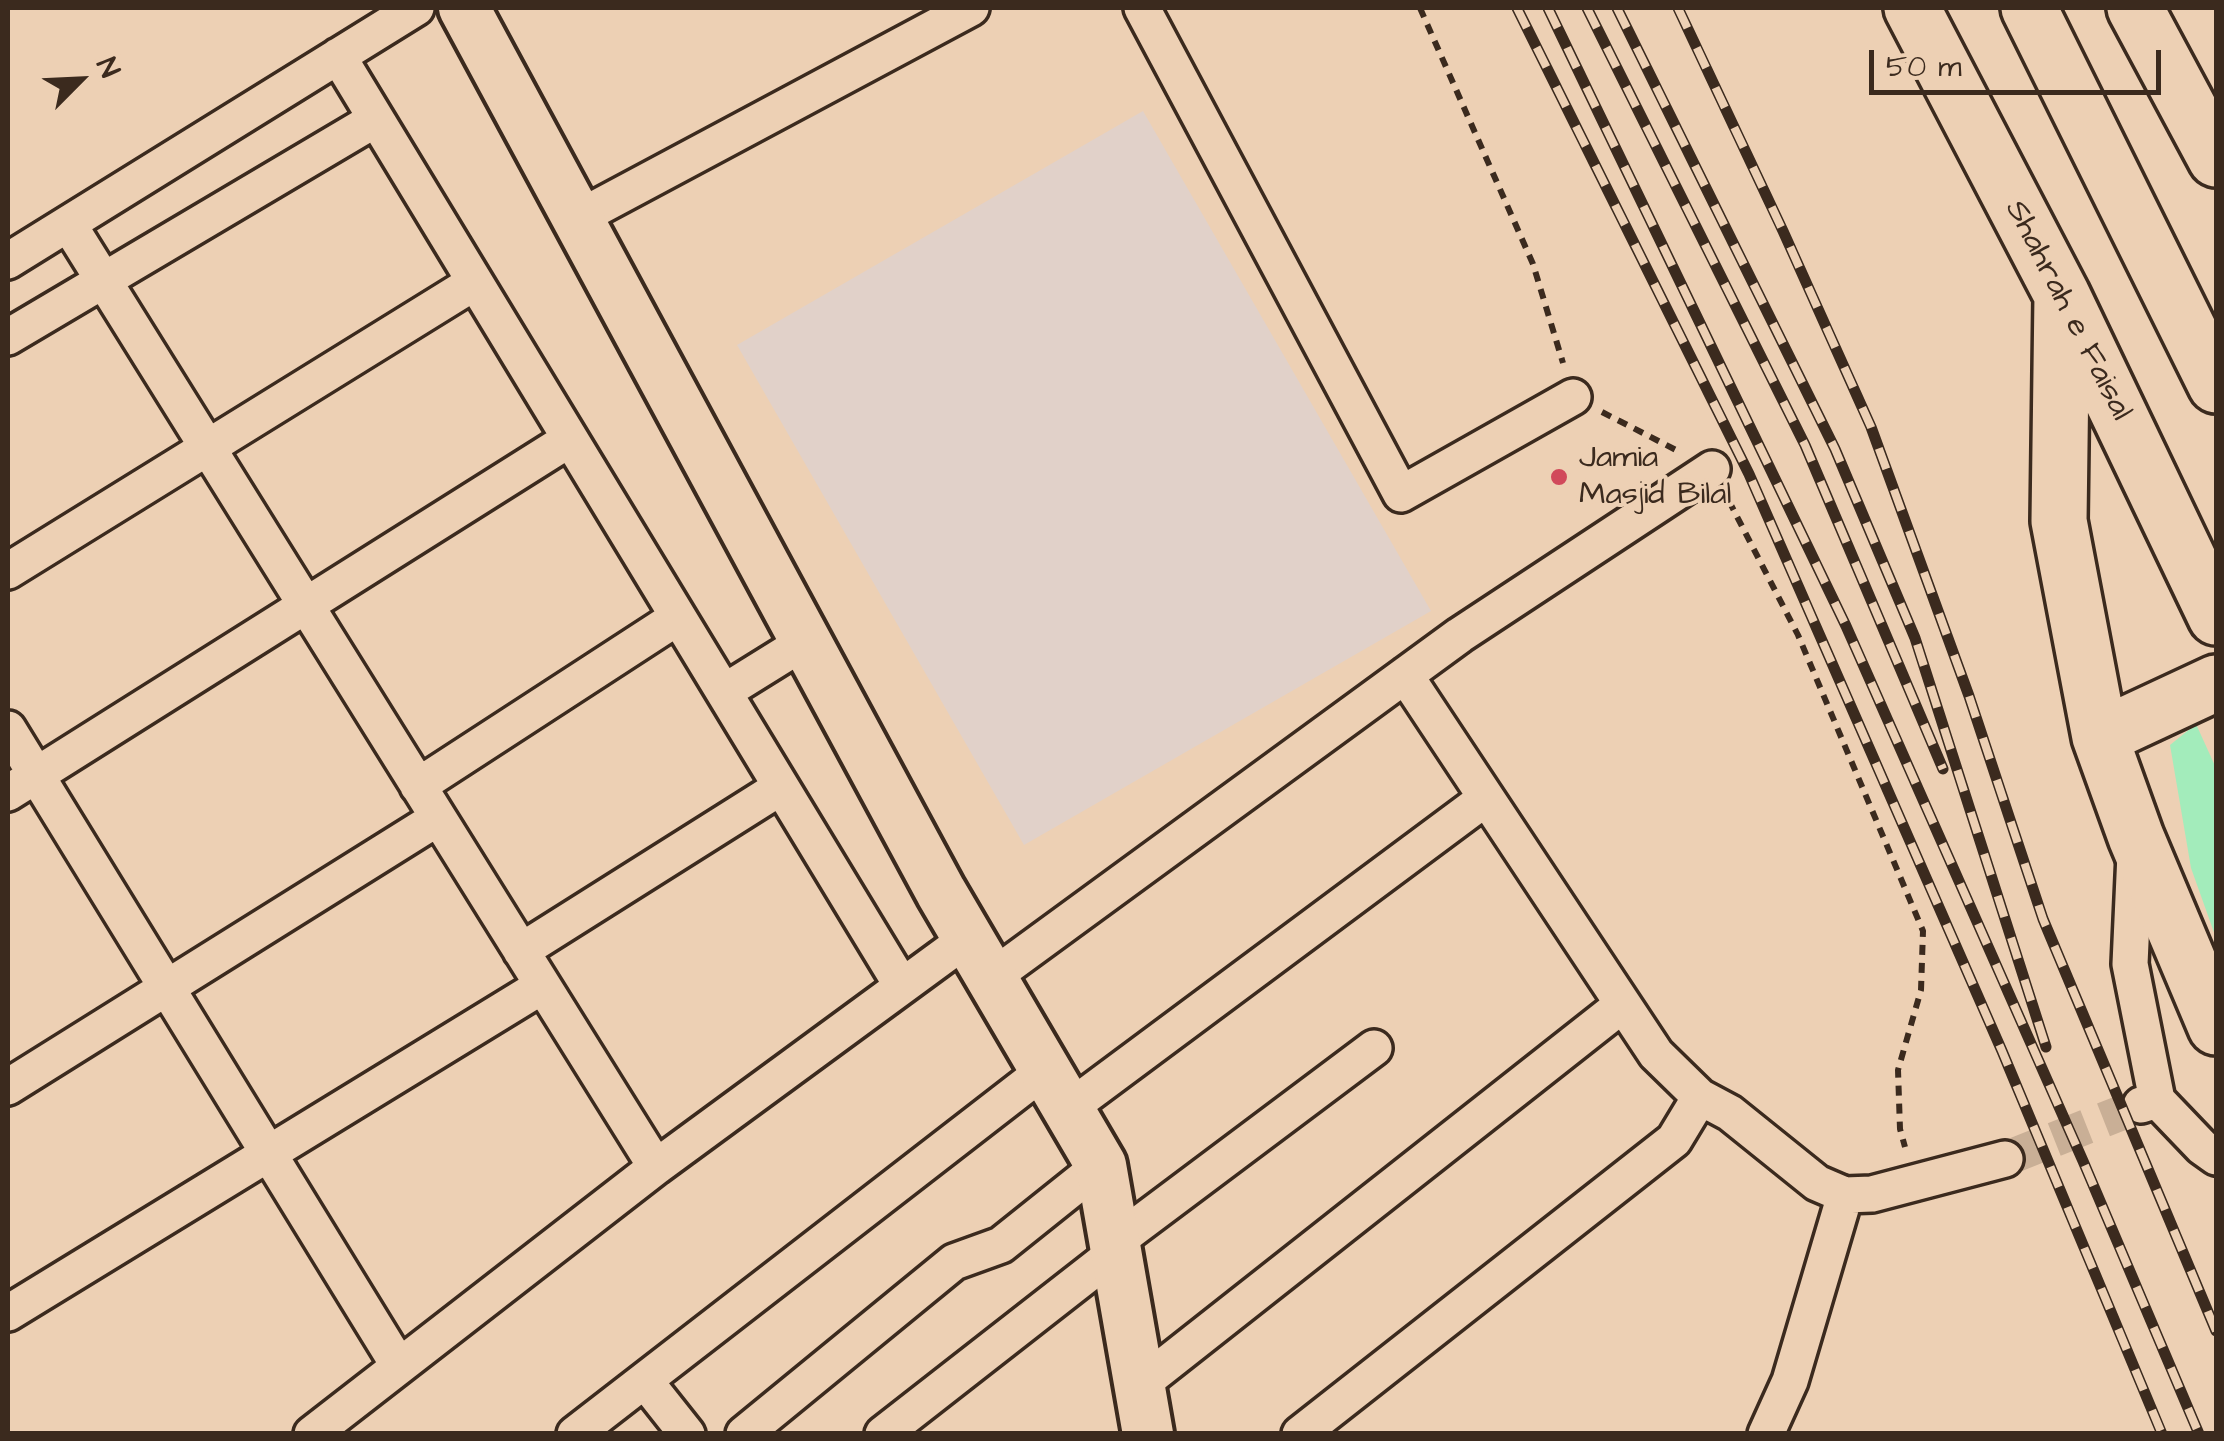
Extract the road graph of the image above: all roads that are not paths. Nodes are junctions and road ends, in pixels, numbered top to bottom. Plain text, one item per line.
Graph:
1 (416, 8) edge
2 (464, 8) edge
3 (1142, 8) edge
4 (1912, 8) edge
5 (2028, 8) edge
6 (2135, 8) edge
7 (962, 10) edge
8 (338, 56) junction
9 (376, 118) junction
10 (2216, 159) edge
11 (578, 218) junction
12 (69, 225) junction
13 (8, 261) edge
14 (104, 280) junction
15 (475, 282) junction
16 (2062, 295) junction
17 (8, 337) edge
18 (2216, 385) edge
19 (1573, 397) road end
20 (570, 438) junction
21 (208, 447) junction
22 (1712, 468) road end
23 (8, 571) edge
24 (306, 605) junction
25 (678, 617) junction
26 (2216, 617) edge
27 (806, 641) junction
28 (1405, 675) junction
29 (2216, 682) edge
30 (724, 692) junction
31 (8, 729) edge
32 (2100, 737) junction
33 (22, 784) edge
34 (418, 786) junction
35 (781, 787) junction
36 (1486, 798) junction
37 (438, 818) junction
38 (2136, 837) junction
39 (521, 952) junction
40 (979, 958) junction
41 (542, 986) junction
42 (902, 986) junction
43 (166, 987) junction
44 (1622, 1004) junction
45 (2216, 1027) edge
46 (1374, 1048) dead end
47 (8, 1087) edge
48 (1056, 1090) junction
49 (1700, 1098) junction
50 (269, 1153) junction
51 (2216, 1156) edge
52 (2004, 1159) tunnel mouth
53 (1101, 1165) junction
54 (656, 1167) junction
55 (1845, 1195) junction
56 (1115, 1248) junction
57 (8, 1313) edge
58 (399, 1366) junction
59 (645, 1380) junction
60 (1140, 1385) junction
61 (312, 1434) edge
62 (575, 1434) edge
63 (687, 1434) edge
64 (744, 1434) edge
65 (883, 1434) edge
66 (1148, 1434) edge
67 (1300, 1434) edge
68 (1766, 1434) edge

1 - 8 street
2 - 11 street
3 - 19 street
4 - 16 highway, Shahrah e Faisal
5 - 18 highway
6 - 10 highway
7 - 11 street
8 - 9 street
8 - 12 street
9 - 14 street
9 - 15 street
11 - 27 street
12 - 13 street
12 - 14 street
14 - 17 street
14 - 21 street
15 - 20 street
15 - 21 street
16 - 26 highway, Shahrah e Faisal
16 - 32 highway
20 - 24 street
20 - 25 street
21 - 23 street
21 - 24 street
22 - 28 street
24 - 33 street
24 - 34 street
25 - 30 street
25 - 34 street
27 - 30 street
27 - 40 street
28 - 36 street
28 - 40 street
29 - 32 highway
30 - 35 street
31 - 33 street
32 - 38 highway
33 - 43 street
34 - 37 street
35 - 39 street
35 - 42 street
36 - 44 street
36 - 48 street
37 - 39 street
37 - 43 street
38 - 45 highway
38 - 51 street
39 - 41 street
40 - 42 street
40 - 48 street
41 - 50 street
41 - 54 street
42 - 54 street
43 - 47 street
43 - 50 street
44 - 49 street
44 - 60 street
46 - 56 street
48 - 53 street
48 - 59 street
49 - 55 street
49 - 67 street
50 - 57 street
50 - 58 street
52 - 55 street
53 - 56 street
53 - 64 street
54 - 58 street
55 - 68 street
56 - 60 street
56 - 65 street
58 - 61 street
59 - 62 street
59 - 63 street
60 - 66 street

